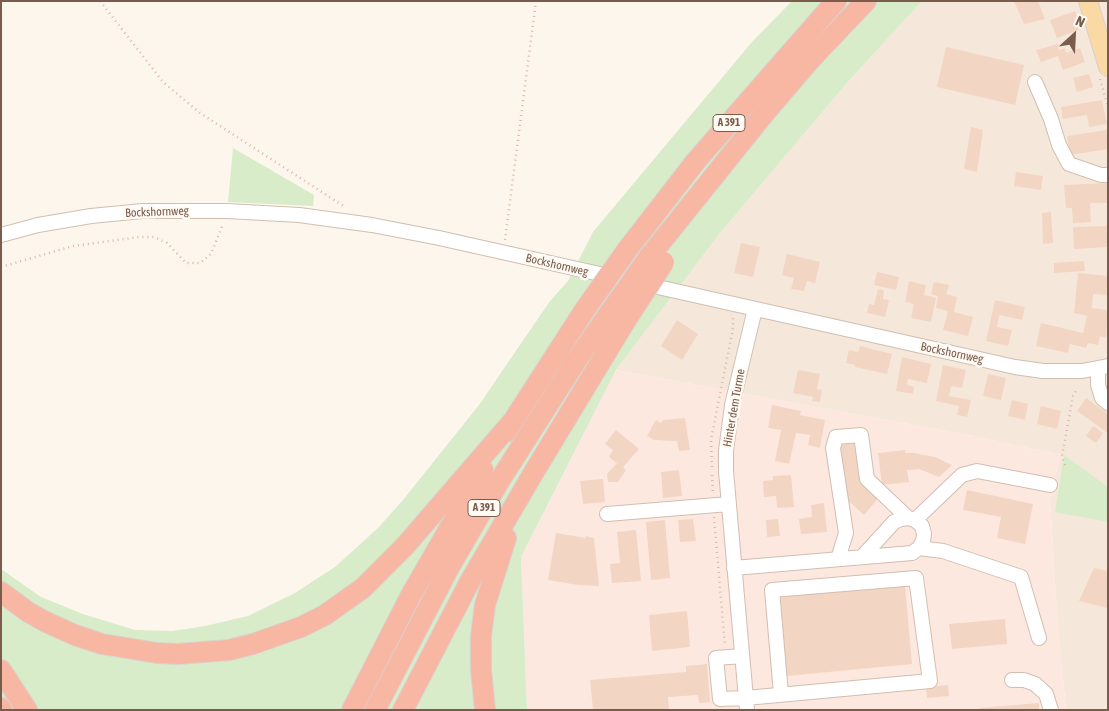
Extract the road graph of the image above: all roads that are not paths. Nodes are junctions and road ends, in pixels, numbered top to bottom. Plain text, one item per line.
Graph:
1 (836, 1) edge
2 (866, 1) edge
3 (1088, 1) edge
4 (1108, 67) edge
5 (1035, 82) dead end
6 (1108, 175) edge
7 (1, 234) edge
8 (755, 309) junction
9 (617, 318) junction
10 (1103, 367) edge
11 (1108, 402) edge
12 (513, 421) junction
13 (534, 472) junction
14 (1050, 486) dead end
15 (728, 504) junction
16 (607, 514) dead end
17 (912, 519) junction
18 (919, 548) junction
19 (862, 557) junction
20 (838, 559) junction
21 (734, 568) junction
22 (1, 592) edge
23 (1039, 638) dead end
24 (742, 656) junction
25 (1, 670) edge
26 (1012, 680) dead end
27 (781, 694) junction
28 (747, 704) edge
29 (27, 710) edge
30 (352, 710) edge
31 (375, 710) edge
32 (403, 710) edge
33 (485, 710) edge
34 (1051, 710) edge

1 - 12 highway, A 391, bridge
2 - 9 highway, A 391, bridge
3 - 4 main road
5 - 6 street
7 - 8 street, Bockshornweg
8 - 10 street, Bockshornweg
8 - 15 street, Hinter dem Turme
9 - 13 highway
9 - 31 highway, A 391
10 - 11 street
12 - 22 highway
12 - 30 highway, A 391
13 - 32 highway
13 - 33 highway
14 - 17 street
15 - 16 street
15 - 21 street, Hinter dem Turme
17 - 18 street
17 - 19 street
17 - 20 street
18 - 19 street
18 - 23 street
19 - 20 street
20 - 21 street
21 - 24 street, Hinter dem Turme
24 - 28 street, Hinter dem Turme
24 - 28 street
25 - 29 highway
26 - 34 street
27 - 27 street
27 - 28 street

